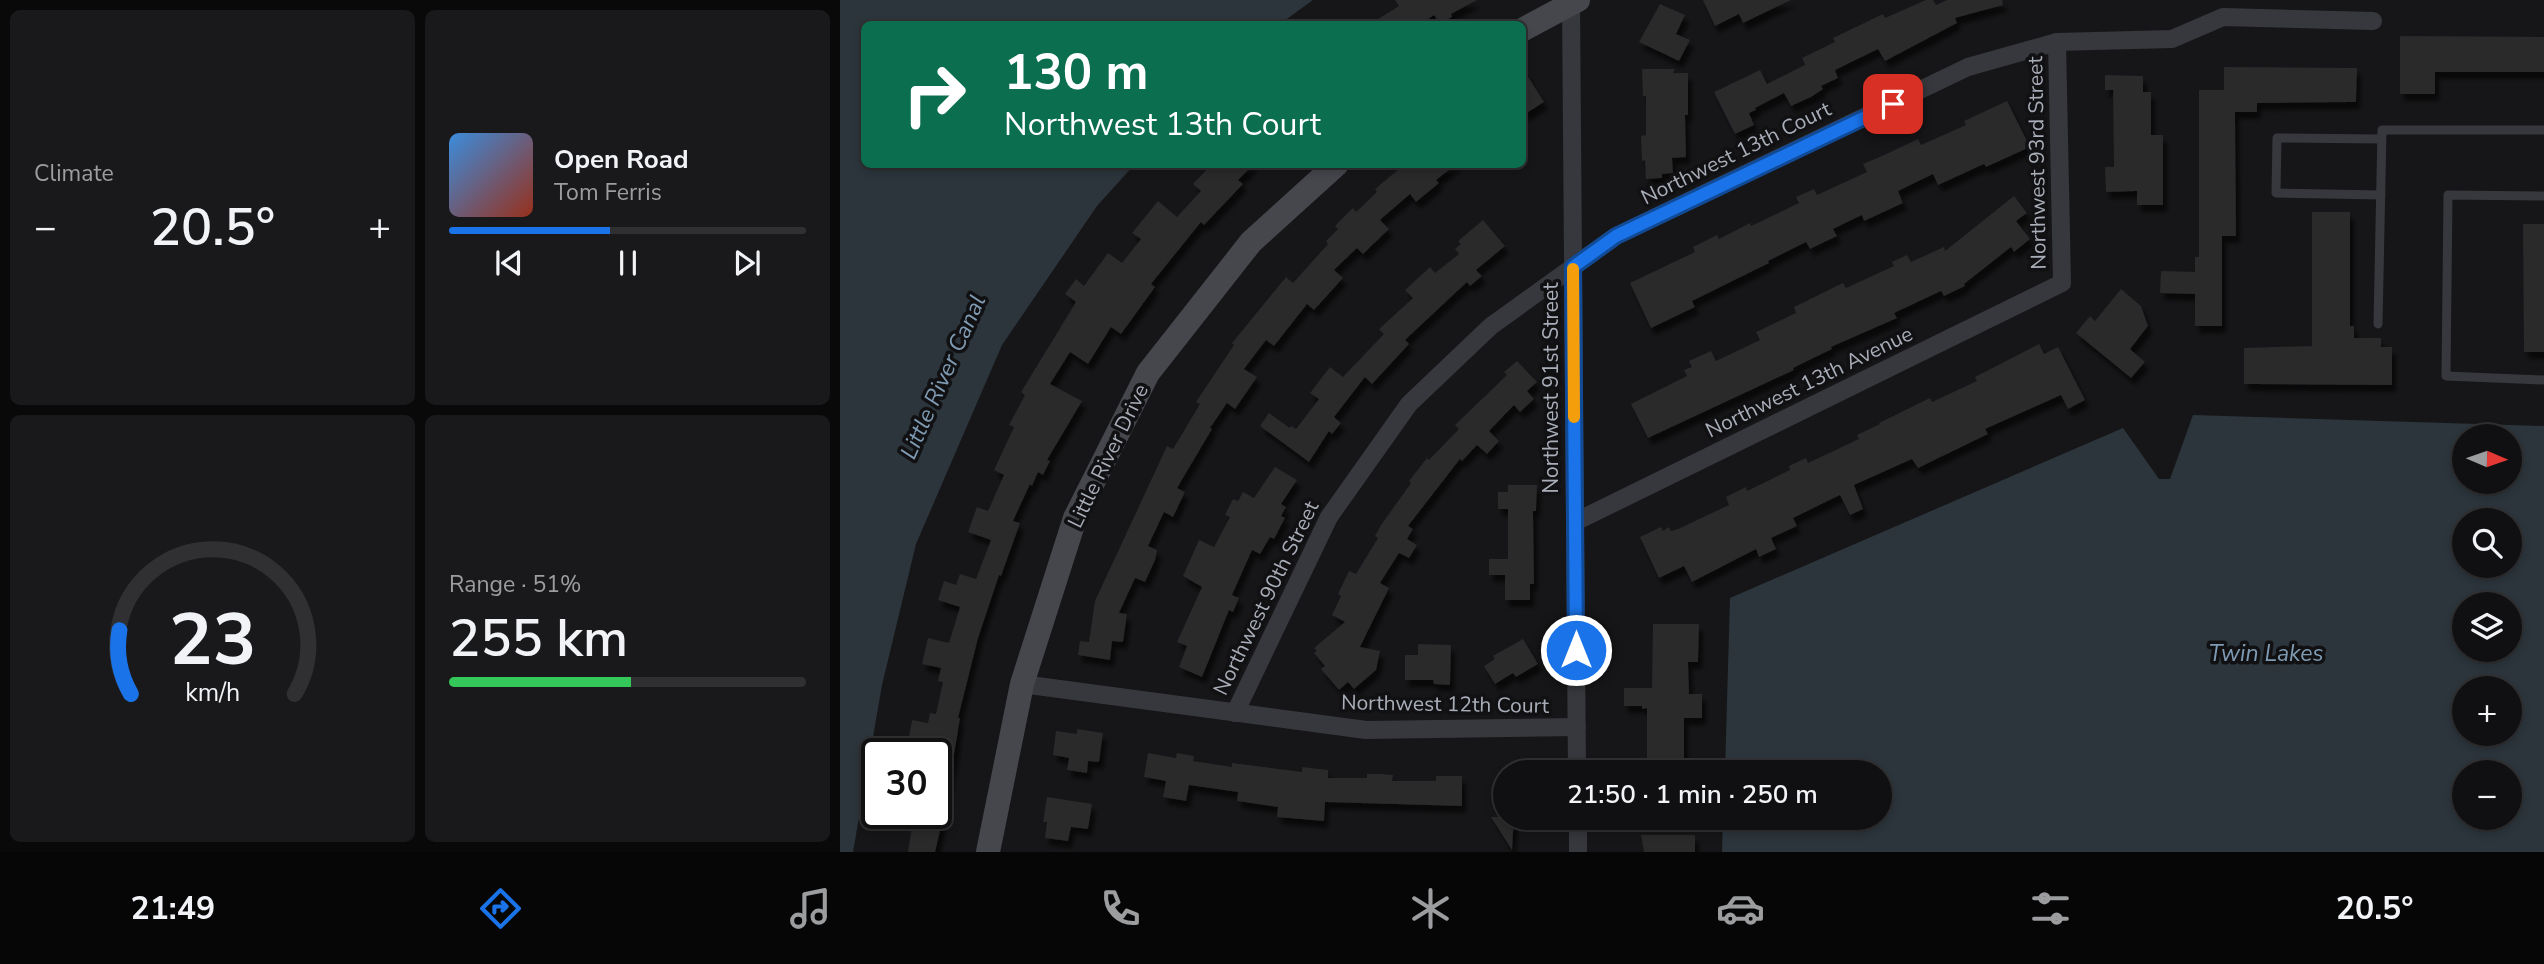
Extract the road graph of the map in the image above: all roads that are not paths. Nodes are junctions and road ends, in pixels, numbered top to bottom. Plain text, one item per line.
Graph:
1 (1574, 1) edge
2 (2373, 21) dead end
3 (1526, 28) edge
4 (2057, 42) junction
5 (2544, 130) edge
6 (2381, 139) junction
7 (1333, 168) edge
8 (2381, 195) junction
9 (2544, 196) edge
10 (1573, 267) junction
11 (2062, 284) joint
12 (2378, 324) dead end
13 (2544, 380) edge
14 (1575, 522) junction
15 (1022, 684) junction
16 (1235, 713) junction
17 (1577, 727) junction
18 (1577, 760) edge
19 (1578, 830) edge
20 (988, 852) edge
21 (1578, 852) edge

1 - 3 street
1 - 10 street, Northwest 91st Street
2 - 4 street, Northwest 13th Court
4 - 10 street, Northwest 13th Court
4 - 11 street, Northwest 93rd Street
5 - 6 lane
6 - 8 lane
6 - 8 lane
7 - 15 street, Little River Drive
8 - 12 lane
9 - 13 lane
10 - 14 street, Northwest 91st Street
10 - 16 street, Northwest 90th Street
11 - 14 street, Northwest 13th Avenue
14 - 17 street, Northwest 91st Street
15 - 16 street, Northwest 12th Court
15 - 20 street, Little River Drive
16 - 17 street, Northwest 12th Court
17 - 18 street, Northwest 91st Street
19 - 21 street

